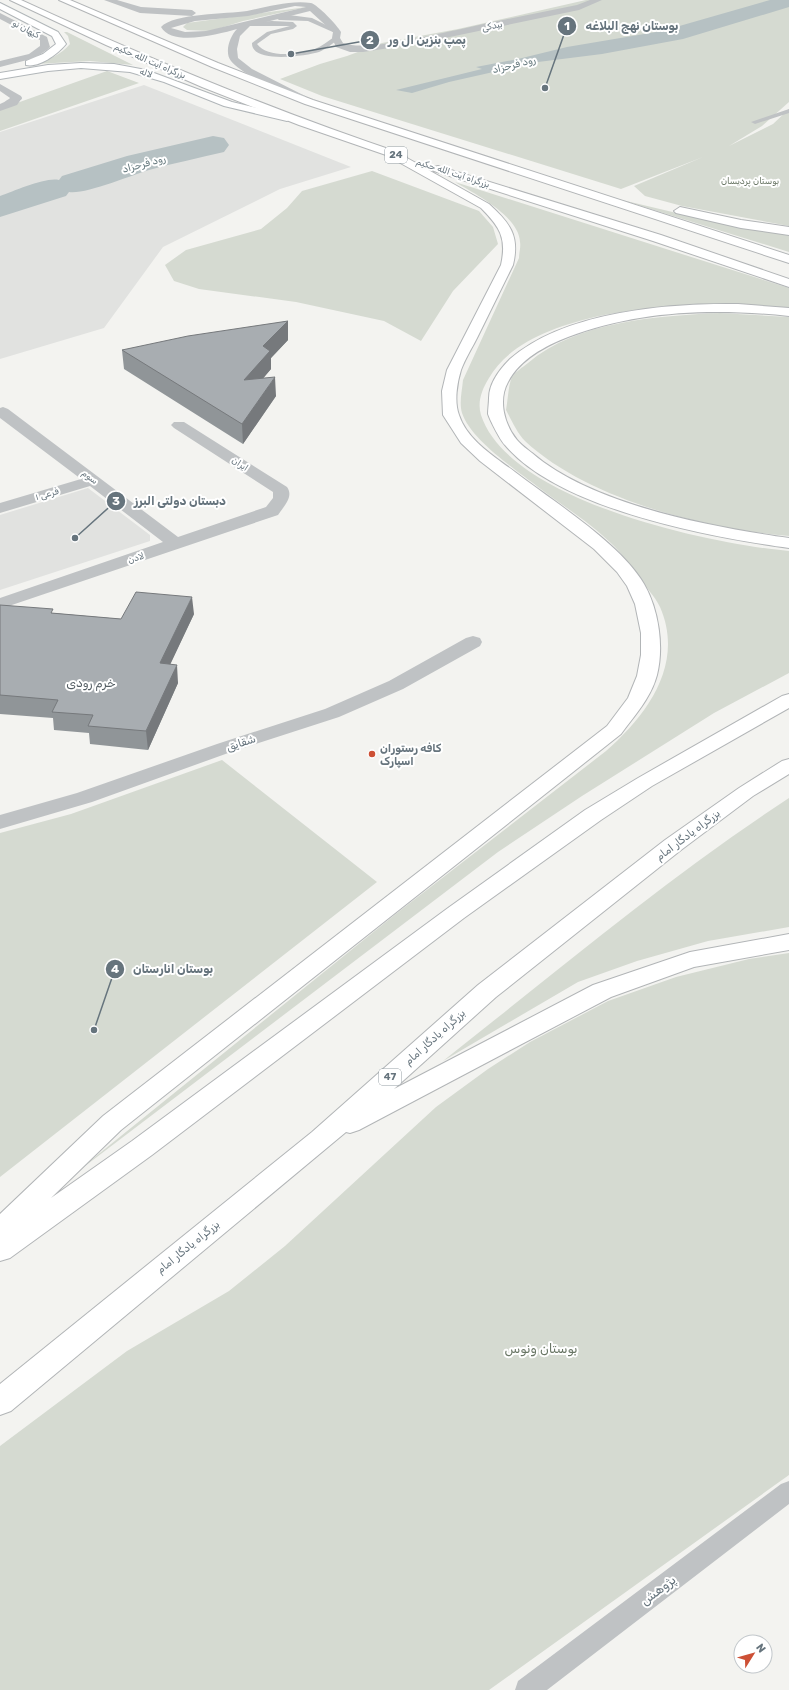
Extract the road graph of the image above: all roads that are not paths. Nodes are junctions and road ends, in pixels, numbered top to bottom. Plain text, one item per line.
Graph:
1 (14, 0) edge
2 (63, 0) edge
3 (108, 0) edge
4 (287, 0) edge
5 (598, 0) edge
6 (98, 2) dead end
7 (260, 3) dead end
8 (0, 6) edge
9 (311, 7) junction
10 (275, 8) junction
11 (0, 16) edge
12 (223, 17) junction
13 (268, 19) junction
14 (247, 24) junction
15 (337, 35) junction
16 (0, 64) edge
17 (0, 69) edge
18 (0, 76) edge
19 (0, 87) edge
20 (309, 102) junction
21 (0, 108) edge
22 (789, 111) edge
23 (287, 118) junction
24 (755, 122) dead end
25 (388, 152) junction
26 (530, 175) junction
27 (789, 231) edge
28 (789, 259) edge
29 (789, 283) edge
30 (789, 312) edge
31 (1, 413) edge
32 (179, 425) dead end
33 (94, 480) junction
34 (0, 508) edge
35 (272, 511) joint
36 (789, 543) edge
37 (176, 544) junction
38 (0, 604) edge
39 (473, 642) dead end
40 (789, 700) edge
41 (789, 765) edge
42 (0, 822) edge
43 (789, 942) edge
44 (321, 1139) junction
45 (0, 1231) edge
46 (0, 1250) edge
47 (0, 1402) edge
48 (789, 1491) edge
49 (527, 1690) edge

1 - 23 main road, بزرگراه آیت الله حکیم / 24
2 - 20 main road, بزرگراه آیت الله حکیم / 24
3 - 10 street
4 - 10 street
5 - 15 street, بیدکی
6 - 12 street
7 - 10 street
8 - 17 main road
9 - 10 street
9 - 13 street
9 - 15 street, بیدکی
10 - 12 street
11 - 16 street, کیهان نو
12 - 14 street
13 - 14 street
13 - 15 lane
14 - 15 lane
14 - 20 street
18 - 23 main road, لاله
19 - 21 street
20 - 26 main road, بزرگراه آیت الله حکیم / 24
22 - 24 lane
23 - 25 main road, بزرگراه آیت الله حکیم / 24
25 - 29 main road, بزرگراه آیت الله حکیم / 24
25 - 45 main road
26 - 27 main road
26 - 28 main road, بزرگراه آیت الله حکیم / 24
30 - 36 main road
31 - 33 street, سوم
32 - 35 street, ایران
33 - 34 street, فرعی ۱
33 - 37 street, سوم
35 - 37 street, لادن
37 - 38 street, لادن
39 - 42 street, شقایق
40 - 46 main road
41 - 44 main road, بزرگراه یادگار امام / 47
43 - 44 main road
44 - 47 main road, بزرگراه یادگار امام / 47
48 - 49 lane, پژوهش

